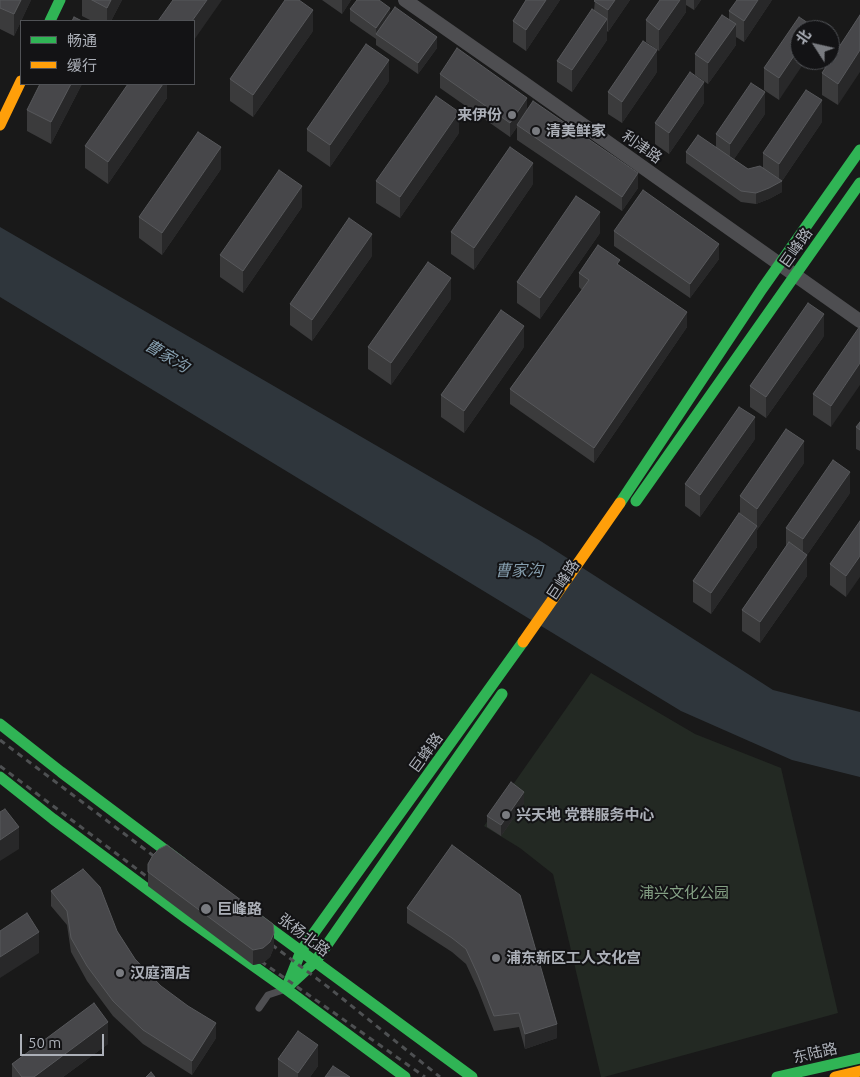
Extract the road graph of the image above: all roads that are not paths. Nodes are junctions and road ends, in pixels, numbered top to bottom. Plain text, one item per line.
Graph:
1 (60, 0) edge
2 (405, 0) edge
3 (50, 20) edge
4 (20, 83) edge
5 (0, 125) edge
6 (860, 150) edge
7 (860, 183) edge
8 (780, 264) junction
9 (795, 275) junction
10 (860, 321) edge
11 (629, 511) dead end
12 (597, 537) joint
13 (507, 688) dead end
14 (0, 724) edge
15 (0, 778) edge
16 (192, 870) edge
17 (247, 911) edge
18 (301, 951) junction
19 (315, 962) junction
20 (286, 989) junction
21 (259, 1008) dead end
22 (860, 1058) edge
23 (860, 1071) edge
24 (405, 1077) edge
25 (472, 1077) edge
26 (777, 1077) edge
27 (835, 1077) edge

1 - 3 main road
2 - 8 street, 利津路
4 - 5 main road
6 - 8 main road, 巨峰路
7 - 9 main road, 巨峰路
8 - 9 street, 利津路
8 - 12 main road, 巨峰路
9 - 10 street, 利津路
9 - 11 main road, 巨峰路
12 - 18 main road, 巨蜂路
13 - 19 main road
14 - 16 main road
15 - 20 main road
17 - 18 main road, 张杨北路
18 - 19 main road, 张杨北路
18 - 20 main road, 巨蜂路
19 - 20 main road
19 - 25 main road, 张杨北路
20 - 21 lane
20 - 24 main road
22 - 26 main road, 东陆路
23 - 27 main road, 东陆路

